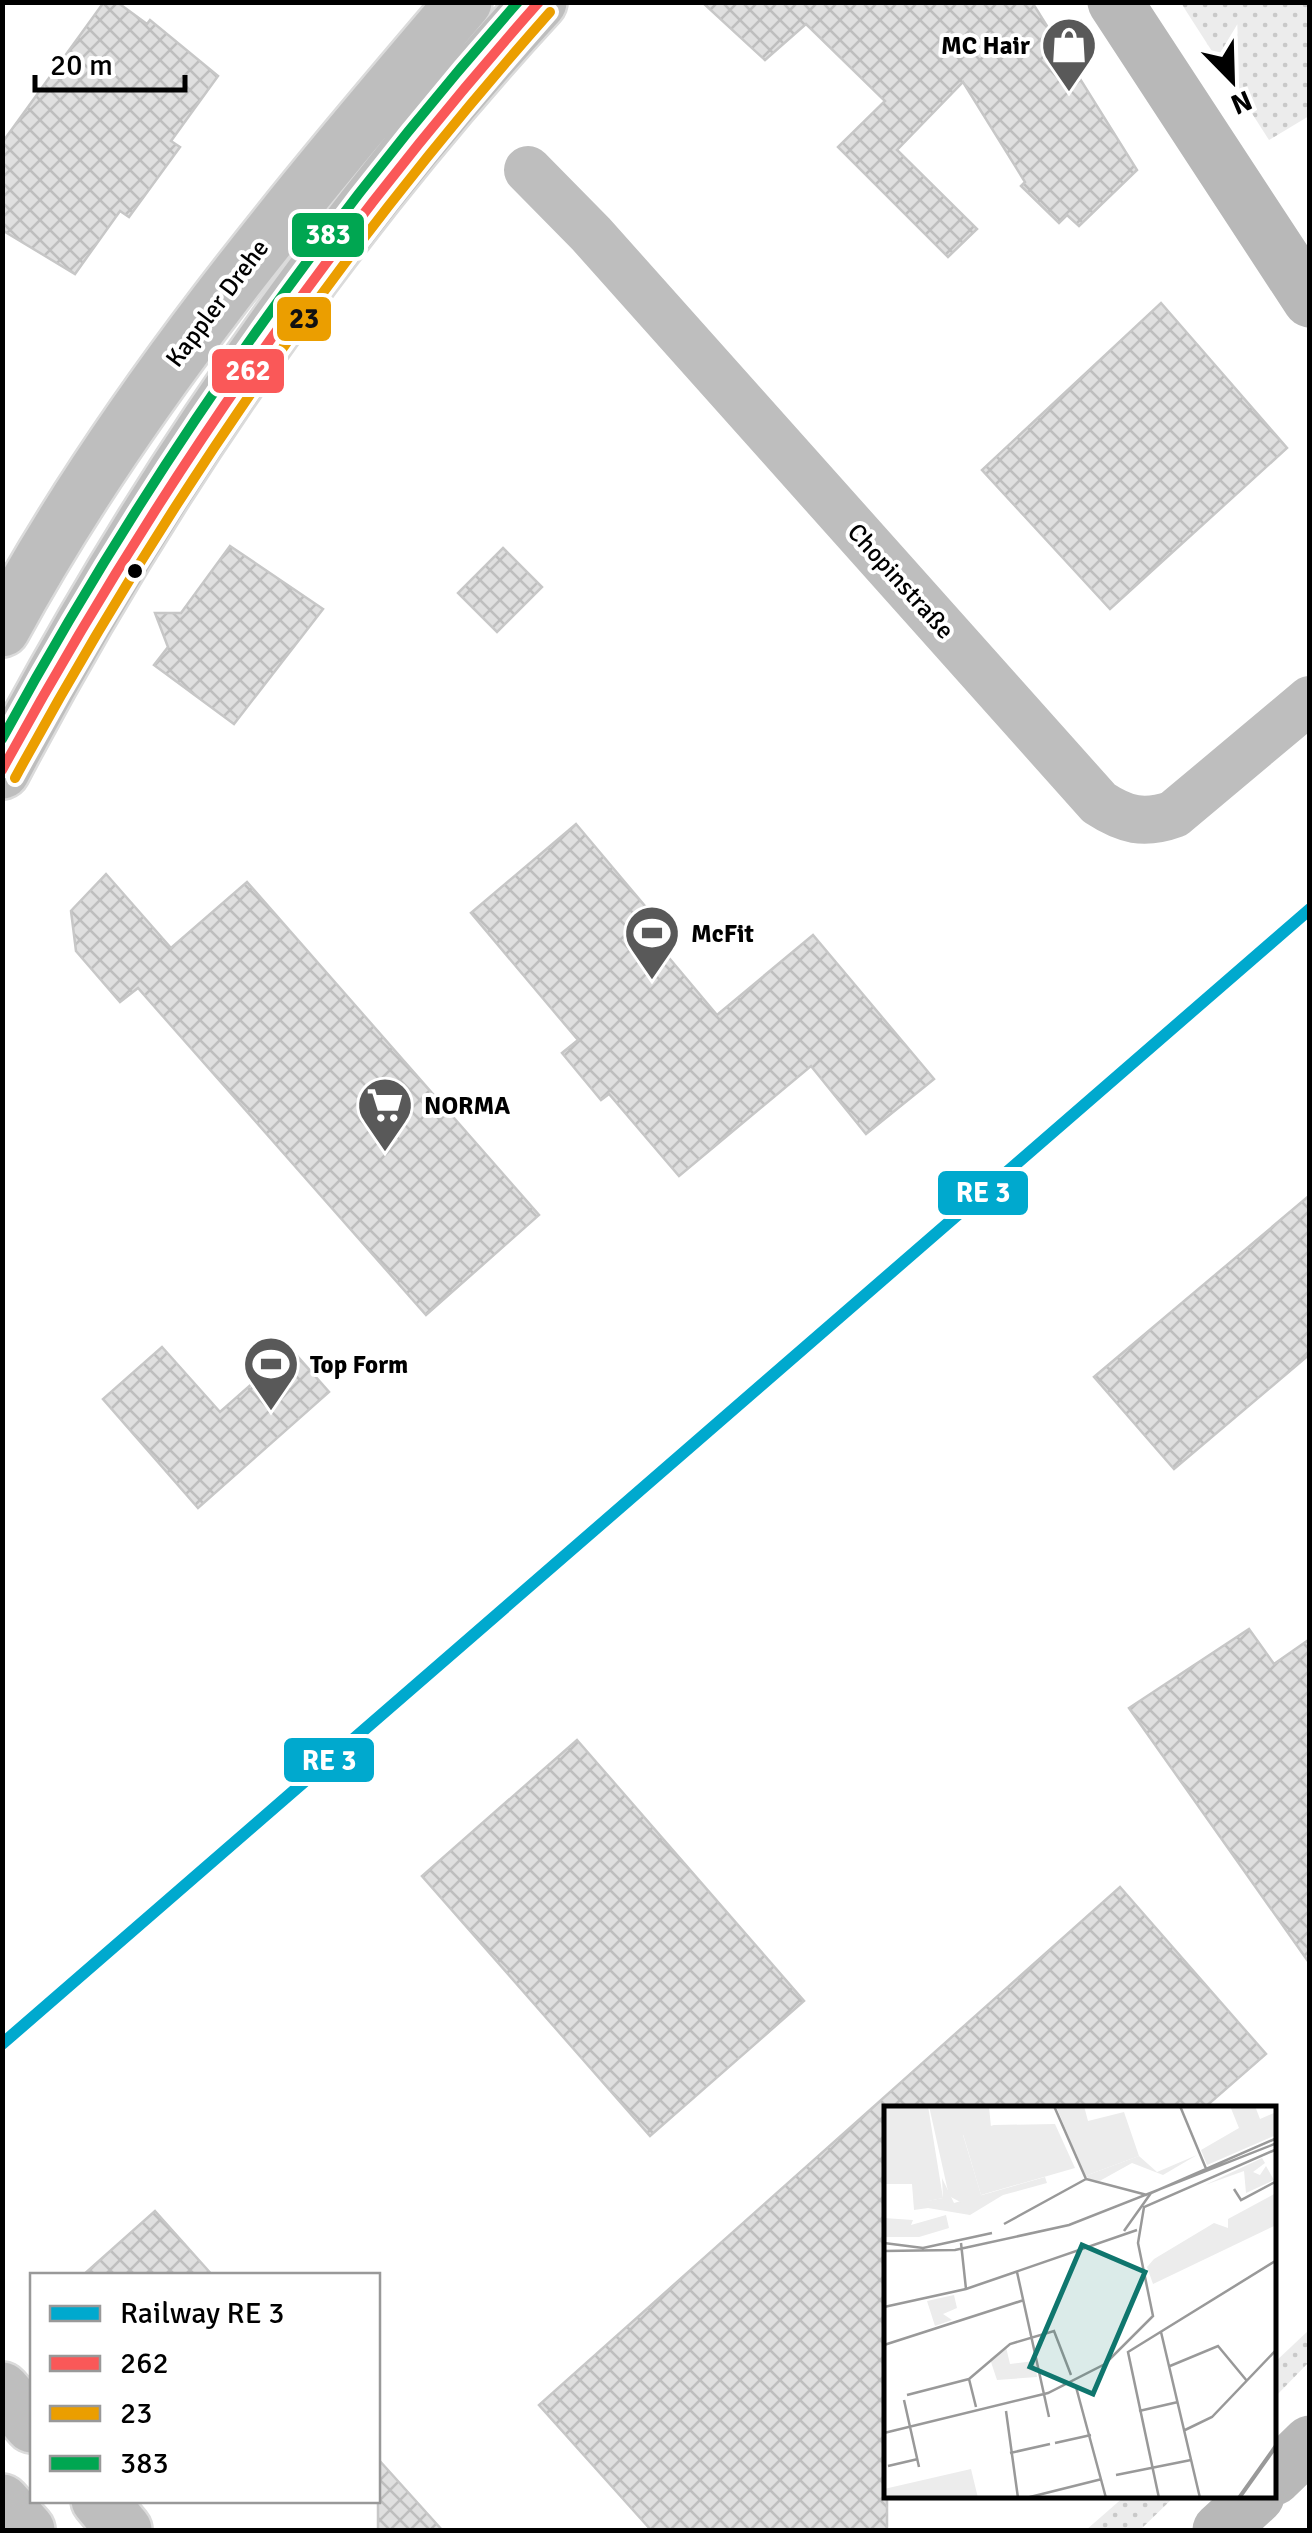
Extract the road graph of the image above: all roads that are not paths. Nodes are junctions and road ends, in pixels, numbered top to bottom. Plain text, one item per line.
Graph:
1 (464, 2) edge
2 (539, 2) edge
3 (1115, 2) edge
4 (528, 170) dead end
5 (1310, 300) edge
6 (2, 629) edge
7 (1310, 700) edge
8 (2, 771) edge
9 (2, 2390) edge
10 (30, 2423) edge
11 (1310, 2443) edge
12 (1277, 2475) edge
13 (1254, 2498) edge
14 (2, 2502) edge
15 (102, 2503) edge
16 (27, 2530) edge
17 (124, 2530) edge
18 (1220, 2530) edge

1 - 6 main road, Kappler Drehe
2 - 8 main road
3 - 5 street
4 - 7 street, Chopinstraße
9 - 10 main road
11 - 12 street
13 - 18 street
14 - 16 main road
15 - 17 main road

